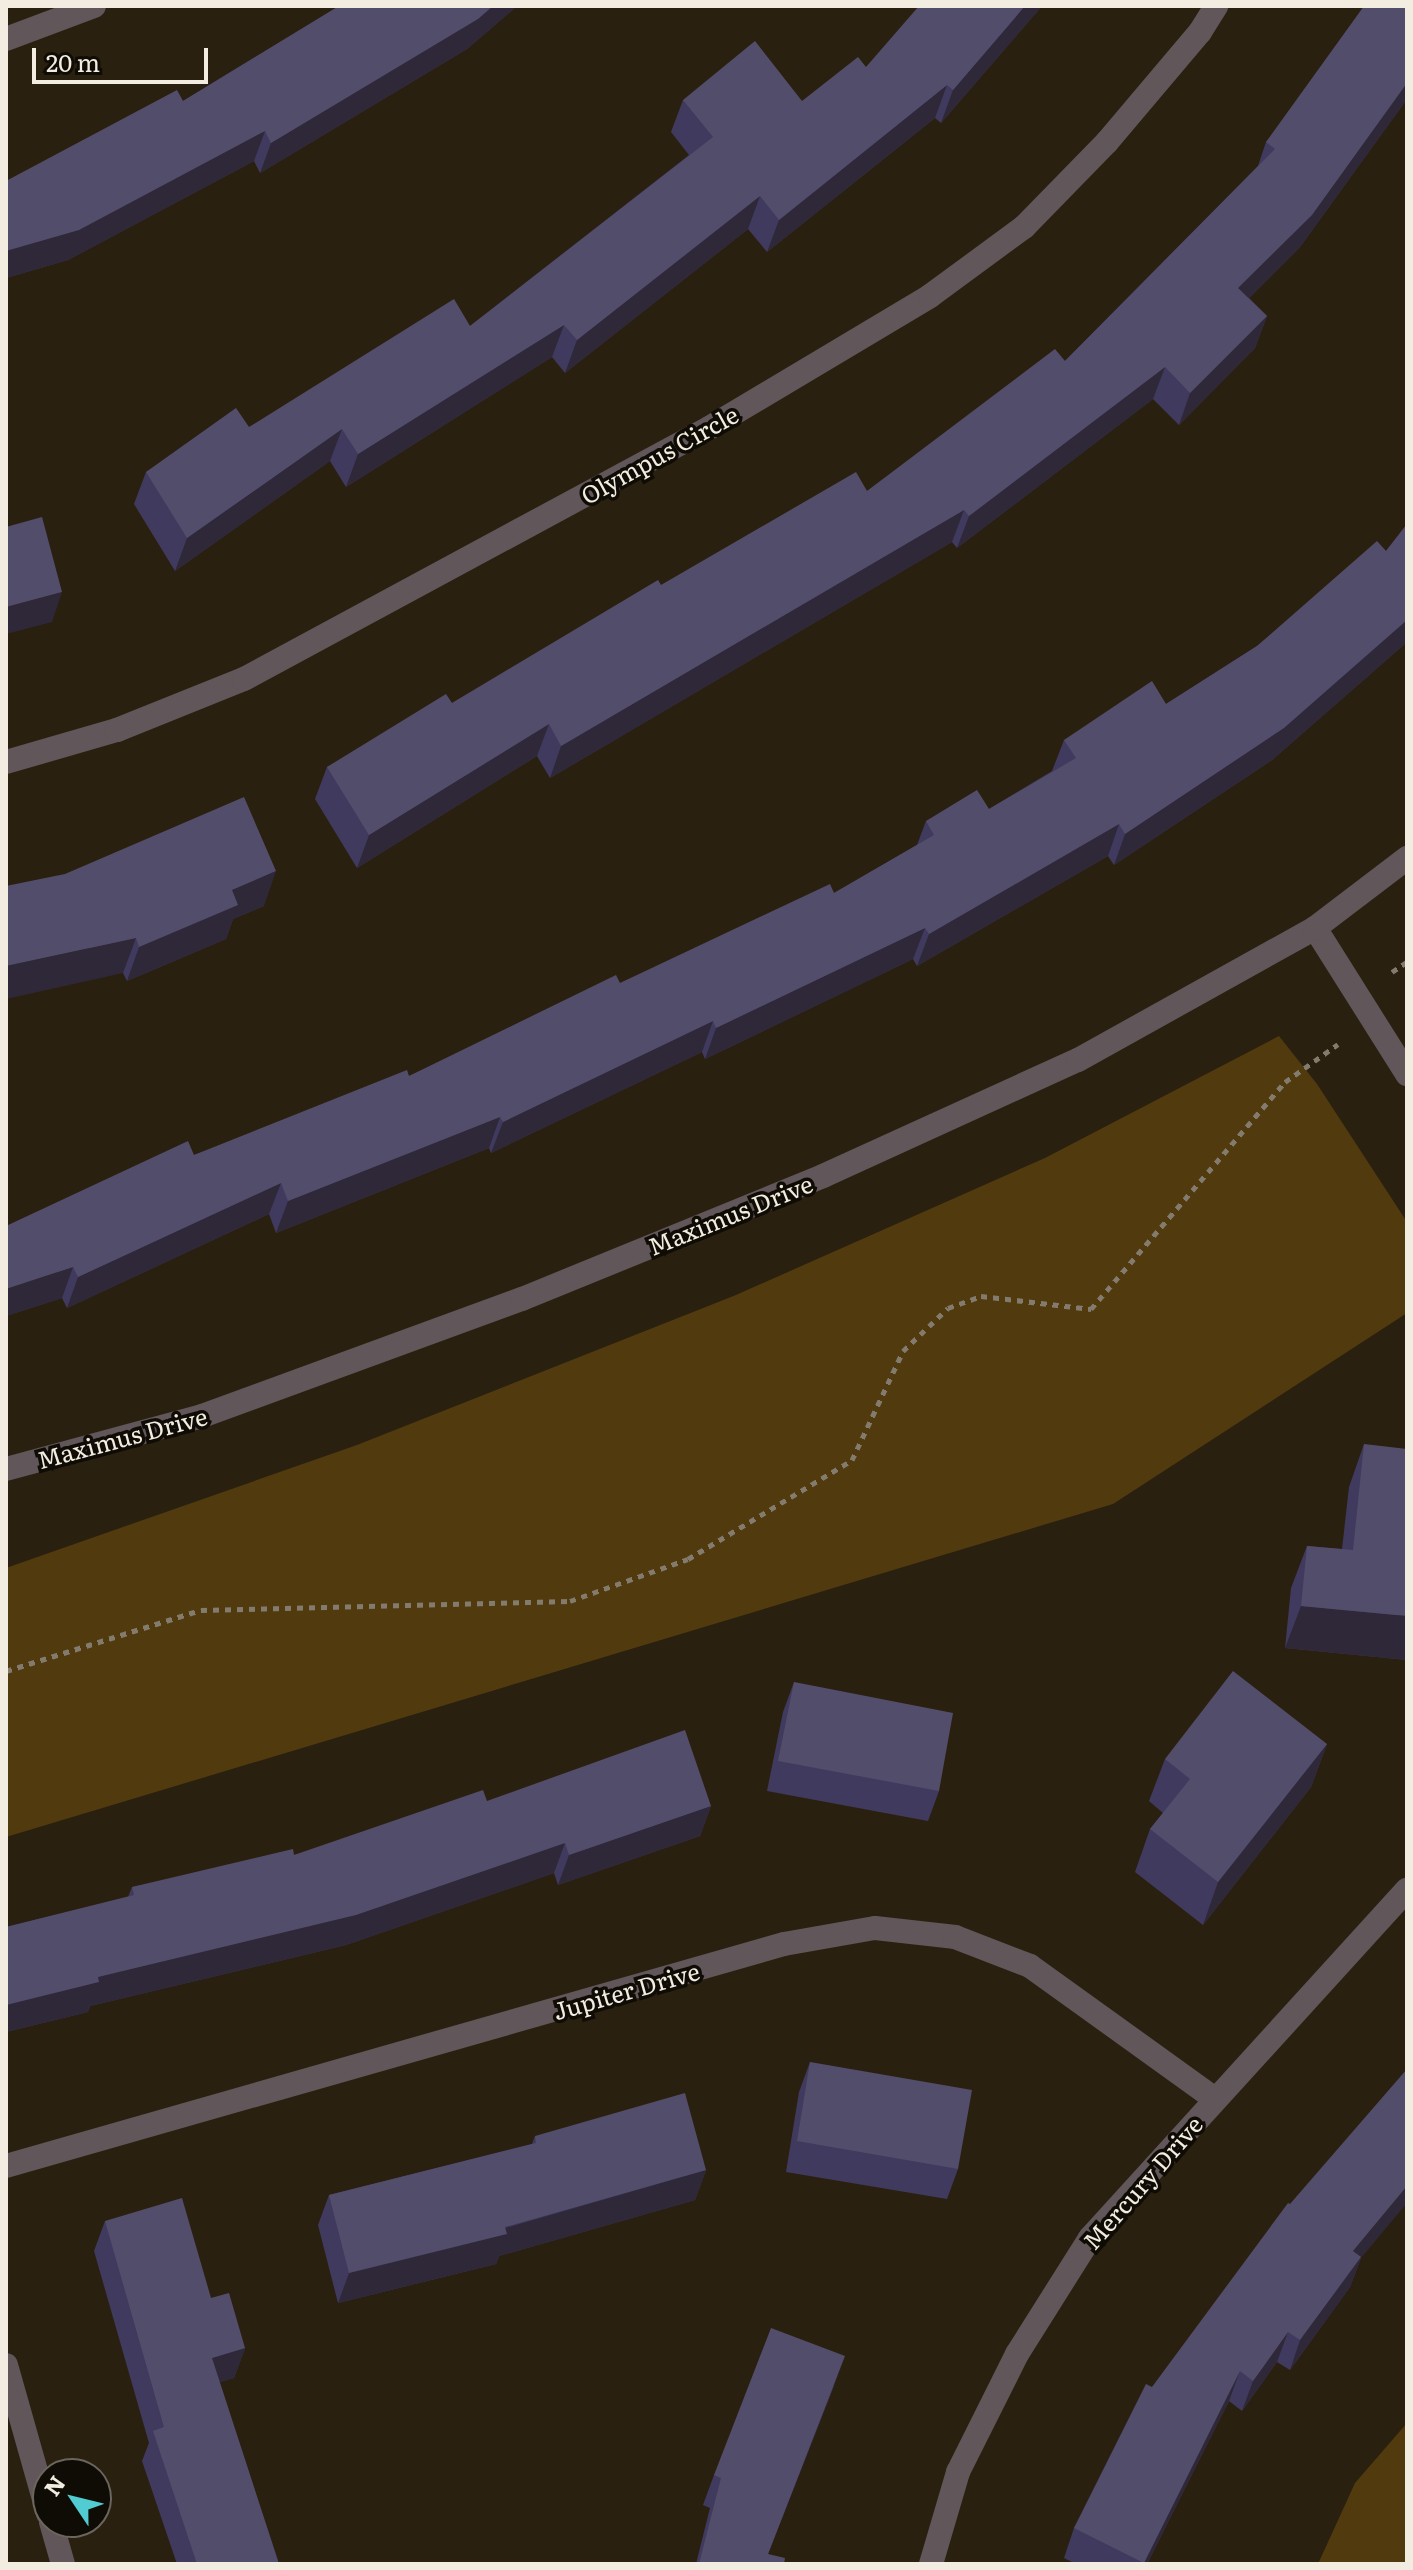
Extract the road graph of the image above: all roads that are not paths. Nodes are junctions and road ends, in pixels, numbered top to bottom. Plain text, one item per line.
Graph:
1 (94, 6) edge
2 (1216, 6) edge
3 (6, 39) edge
4 (6, 762) edge
5 (1407, 858) edge
6 (1315, 928) junction
7 (1407, 1074) edge
8 (6, 1469) edge
9 (1407, 1890) edge
10 (1214, 2098) junction
11 (6, 2166) edge
12 (6, 2365) edge
13 (32, 2458) edge
14 (56, 2538) edge
15 (63, 2564) edge
16 (931, 2564) edge

1 - 3 street
2 - 4 street, Olympus Circle
5 - 6 street, Maximus Drive
6 - 7 street
6 - 8 street, Maximus Drive
9 - 10 street, Mercury Drive
10 - 11 street, Jupiter Drive
10 - 16 street, Mercury Drive
12 - 13 street
14 - 15 street

